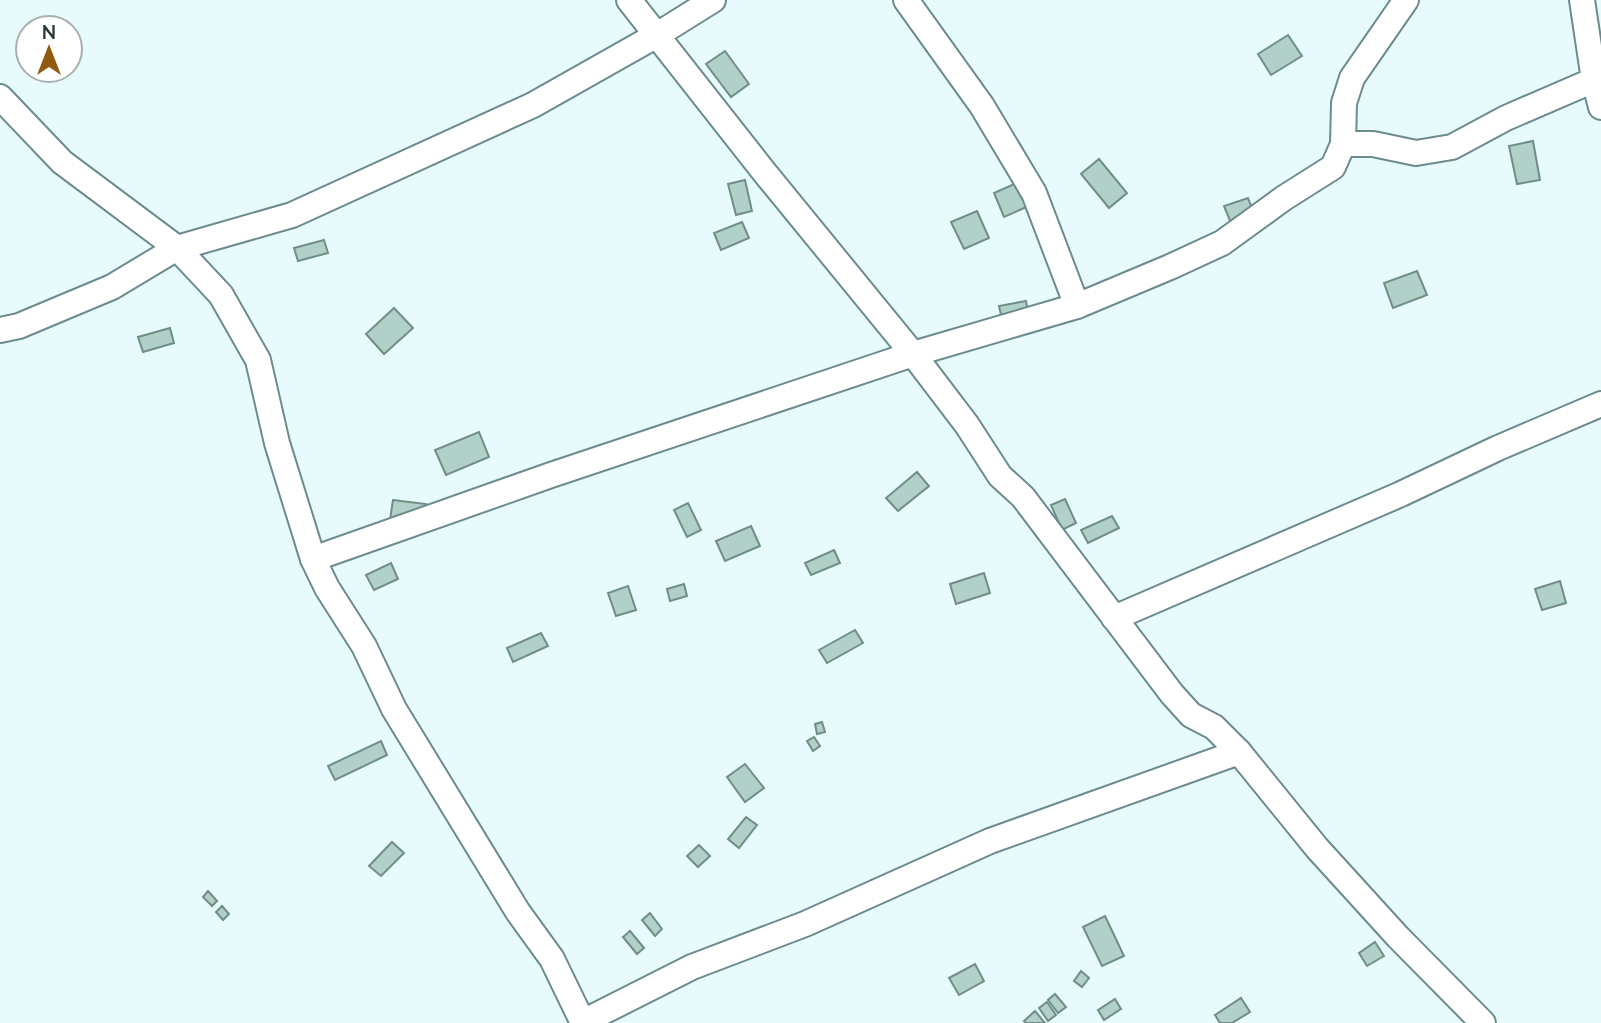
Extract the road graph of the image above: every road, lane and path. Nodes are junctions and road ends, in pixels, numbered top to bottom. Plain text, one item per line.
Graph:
1 (629, 0) edge
2 (713, 0) edge
3 (906, 0) edge
4 (1406, 0) edge
5 (1582, 0) edge
6 (657, 35) junction
7 (1594, 80) junction
8 (0, 97) edge
9 (1601, 107) edge
10 (1343, 144) junction
11 (177, 248) junction
12 (1077, 306) junction
13 (0, 330) edge
14 (913, 354) junction
15 (1601, 404) edge
16 (313, 559) junction
17 (1114, 618) junction
18 (1239, 752) junction
19 (583, 1022) edge
20 (1483, 1023) edge

1 - 6 street
2 - 6 street
3 - 12 street
4 - 10 street
5 - 7 street
6 - 11 street
6 - 14 street
7 - 9 street
7 - 10 street
8 - 11 street
10 - 12 street
11 - 13 street
11 - 16 street
12 - 14 street
14 - 16 street
14 - 17 street
15 - 17 street
16 - 19 street
17 - 18 street
18 - 19 street
18 - 20 street

